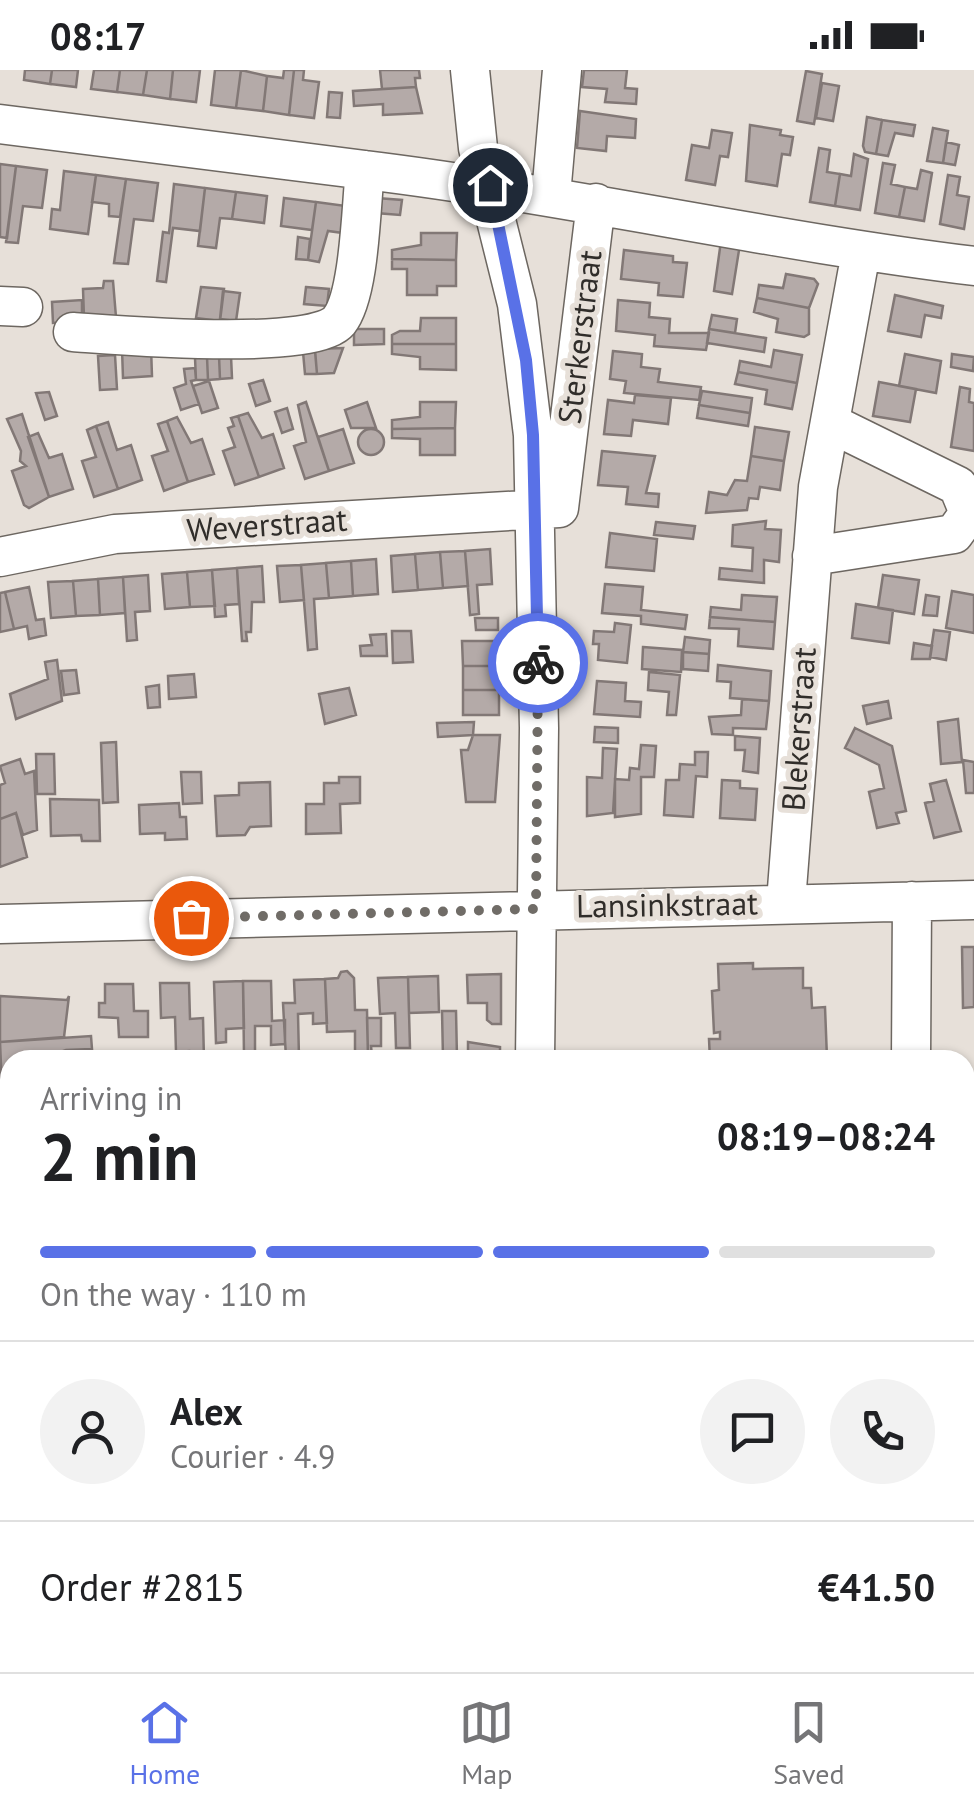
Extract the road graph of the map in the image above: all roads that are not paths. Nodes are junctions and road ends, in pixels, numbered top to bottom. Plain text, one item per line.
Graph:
1 (470, 70) edge
2 (562, 70) edge
3 (0, 124) edge
4 (365, 170) junction
5 (490, 185) junction
6 (551, 195) junction
7 (596, 203) junction
8 (861, 252) junction
9 (974, 266) edge
10 (74, 332) dead end
11 (830, 423) junction
12 (536, 508) junction
13 (812, 556) junction
14 (0, 557) edge
15 (974, 900) edge
16 (912, 901) junction
17 (786, 902) junction
18 (536, 909) junction
19 (0, 924) edge
20 (535, 1050) edge
21 (911, 1050) edge

1 - 5 street, Sterkerstraat
2 - 6 street
3 - 4 street
4 - 5 street
4 - 10 street
5 - 6 street
5 - 12 street, Sterkerstraat
6 - 7 street
7 - 8 street
7 - 12 street, Sterkerstraat
8 - 9 street
8 - 11 street, Blekerstraat
11 - 13 street, Blekerstraat
11 - 13 street
12 - 14 street, Weverstraat
12 - 18 street, Sterkerstraat
13 - 17 street, Blekerstraat
15 - 16 street, Lansinkstraat
16 - 17 street, Lansinkstraat
16 - 21 street
17 - 18 street, Lansinkstraat
18 - 19 street, Lansinkstraat
18 - 20 street, Sterkerstraat

